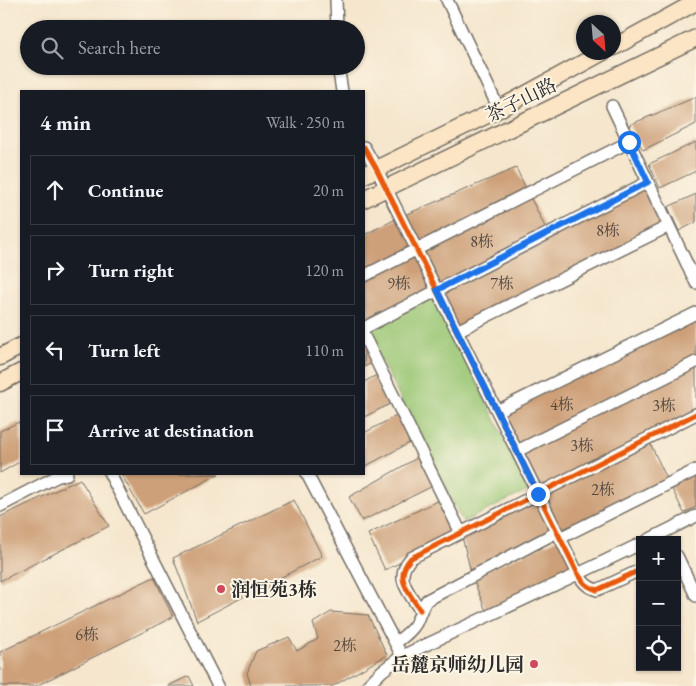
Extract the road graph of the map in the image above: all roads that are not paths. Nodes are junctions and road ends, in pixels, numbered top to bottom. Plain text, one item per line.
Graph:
1 (336, 0) edge
2 (446, 0) edge
3 (696, 2) edge
4 (337, 20) edge
5 (696, 38) edge
6 (621, 43) edge
7 (588, 60) edge
8 (339, 75) edge
9 (342, 90) edge
10 (612, 106) dead end
11 (499, 109) junction
12 (629, 142) junction
13 (365, 151) edge
14 (370, 172) edge
15 (648, 182) junction
16 (386, 188) junction
17 (365, 198) edge
18 (669, 226) junction
19 (416, 250) junction
20 (365, 276) edge
21 (696, 283) edge
22 (437, 290) junction
23 (696, 314) edge
24 (365, 327) edge
25 (457, 331) junction
26 (365, 338) edge
27 (20, 347) edge
28 (0, 357) edge
29 (696, 362) edge
30 (20, 373) edge
31 (0, 383) edge
32 (497, 411) junction
33 (696, 414) edge
34 (517, 451) junction
35 (696, 470) edge
36 (63, 475) edge
37 (111, 475) edge
38 (308, 475) edge
39 (538, 494) junction
40 (0, 506) edge
41 (696, 516) edge
42 (461, 533) junction
43 (559, 535) junction
44 (668, 535) edge
45 (636, 546) edge
46 (681, 564) edge
47 (636, 572) edge
48 (578, 574) junction
49 (696, 596) edge
50 (420, 610) junction
51 (395, 643) junction
52 (402, 656) junction
53 (218, 686) edge
54 (367, 686) edge

1 - 4 street
2 - 11 street
3 - 6 main road
5 - 16 main road, 茶子山路
7 - 11 main road, 茶子山路
8 - 9 street
10 - 12 street
11 - 14 main road, 茶子山路
12 - 15 street
12 - 19 street
13 - 14 street
14 - 16 street
15 - 18 street
15 - 22 street
16 - 17 main road, 茶子山路
16 - 19 street
18 - 21 street
18 - 25 street
19 - 20 street
19 - 22 street
22 - 24 street
22 - 25 street
23 - 32 street
25 - 32 street
26 - 42 street
27 - 28 main road
29 - 34 street
30 - 31 main road
32 - 34 street
33 - 39 street
34 - 39 street
35 - 43 street
36 - 40 street
37 - 53 street
38 - 51 street
39 - 42 street
39 - 43 street
41 - 44 street
42 - 50 street
43 - 48 street
43 - 50 street
45 - 48 street
46 - 49 street
47 - 48 street
48 - 52 street
50 - 51 street
51 - 52 street
52 - 54 street

